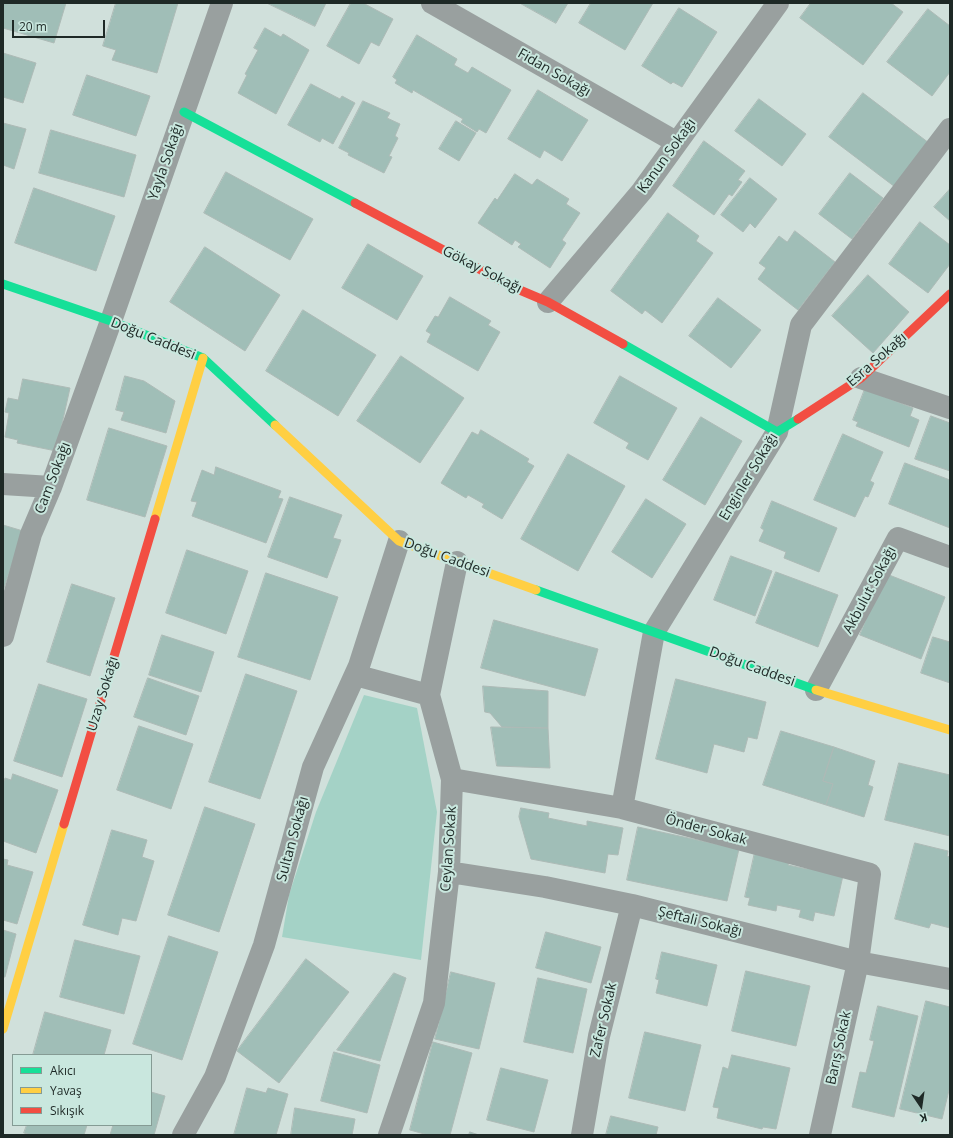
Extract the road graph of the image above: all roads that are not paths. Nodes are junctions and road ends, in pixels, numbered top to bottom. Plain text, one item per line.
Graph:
1 (222, 3) edge
2 (432, 3) edge
3 (778, 3) edge
4 (184, 112) junction
5 (950, 129) edge
6 (676, 142) junction
7 (3, 284) edge
8 (950, 294) edge
9 (548, 302) junction
10 (111, 321) junction
11 (202, 358) junction
12 (861, 378) junction
13 (950, 408) edge
14 (777, 432) junction
15 (3, 484) edge
16 (51, 487) junction
17 (399, 541) junction
18 (950, 557) edge
19 (457, 562) junction
20 (654, 632) junction
21 (3, 636) edge
22 (355, 675) junction
23 (816, 690) junction
24 (429, 695) junction
25 (950, 730) edge
26 (452, 779) junction
27 (622, 808) junction
28 (449, 872) junction
29 (632, 905) junction
30 (858, 962) junction
31 (950, 979) edge
32 (3, 1029) edge
33 (183, 1135) edge
34 (389, 1135) edge
35 (582, 1135) edge
36 (820, 1135) edge

1 - 4 street, Yayla Sokağı
2 - 6 street, Fidan Sokağı
3 - 6 street, Kanun Sokağı
4 - 9 street, Gökay Sokağı
4 - 10 street, Yayla Sokağı
5 - 14 street, Enginler Sokağı
6 - 9 street, Kanun Sokağı
7 - 10 street, Doğu Caddesi
8 - 12 street, Esra Sokağı
9 - 14 street, Gökay Sokağı
10 - 11 street, Doğu Caddesi
10 - 16 street, Cam Sokağı
11 - 17 street, Doğu Caddesi
11 - 32 street, Uzay Sokağı
12 - 13 street
12 - 14 street, Esra Sokağı
14 - 20 street, Enginler Sokağı
15 - 16 street
16 - 21 street, Cam Sokağı
17 - 19 street, Doğu Caddesi
17 - 22 street, Sultan Sokağı
18 - 23 street, Akbulut Sokağı
19 - 20 street, Doğu Caddesi
19 - 24 street, Ceylan Sokak
20 - 23 street, Doğu Caddesi
20 - 27 street, Enginler Sokağı
22 - 24 street
22 - 33 street, Sultan Sokağı
23 - 25 street, Doğu Caddesi
24 - 26 street, Ceylan Sokak
26 - 27 street, Önder Sokak
26 - 28 street, Ceylan Sokak
27 - 30 street, Önder Sokak
28 - 29 street, Şeftali Sokağı
28 - 34 street, Ceylan Sokak
29 - 30 street, Şeftali Sokağı
29 - 35 street, Zafer Sokak
30 - 31 street, Şeftali Sokağı
30 - 36 street, Barış Sokak

